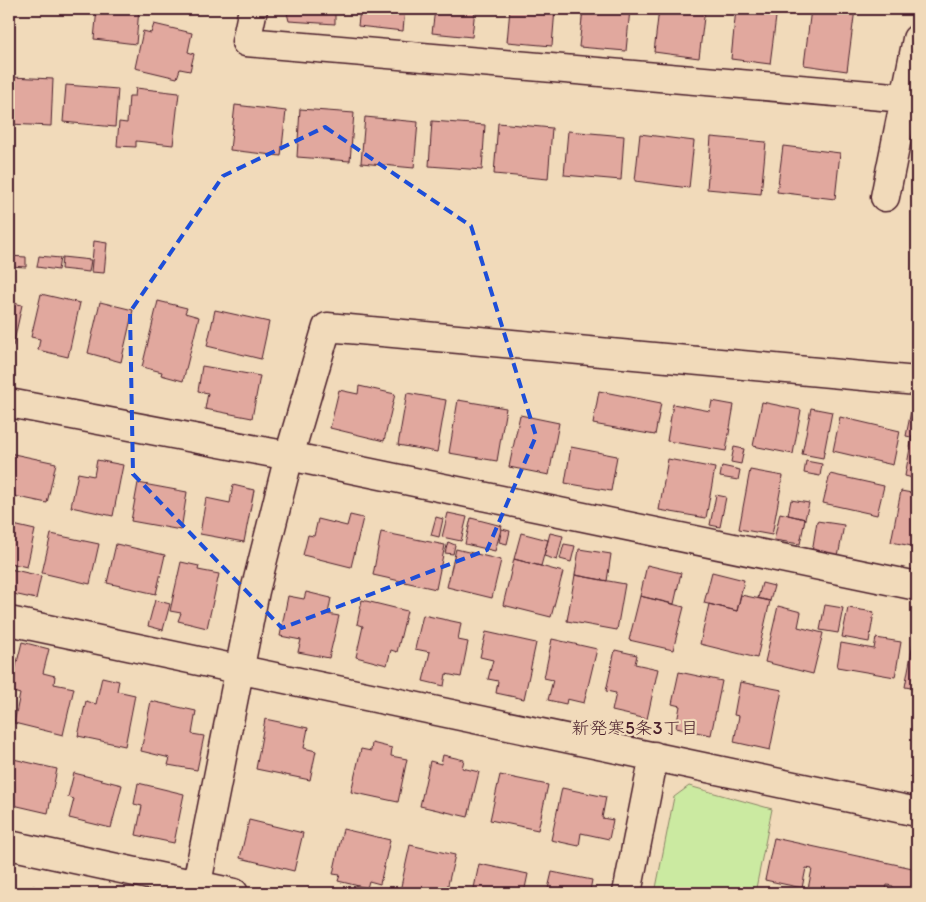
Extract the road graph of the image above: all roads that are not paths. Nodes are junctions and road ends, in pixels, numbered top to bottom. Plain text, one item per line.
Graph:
1 (253, 9) edge
2 (917, 39) edge
3 (911, 98) edge
4 (885, 197) dead end
5 (917, 381) edge
6 (9, 403) edge
7 (290, 456) junction
8 (917, 586) edge
9 (9, 621) edge
10 (239, 669) junction
11 (654, 756) junction
12 (917, 812) edge
13 (9, 845) edge
14 (195, 890) edge
15 (234, 893) edge
16 (627, 893) edge

1 - 3 street
2 - 3 street
3 - 4 street
5 - 7 street
6 - 7 street
7 - 8 street
7 - 10 street
9 - 10 street
10 - 11 street
10 - 14 street
11 - 12 street
11 - 16 street
13 - 14 street
14 - 15 street

